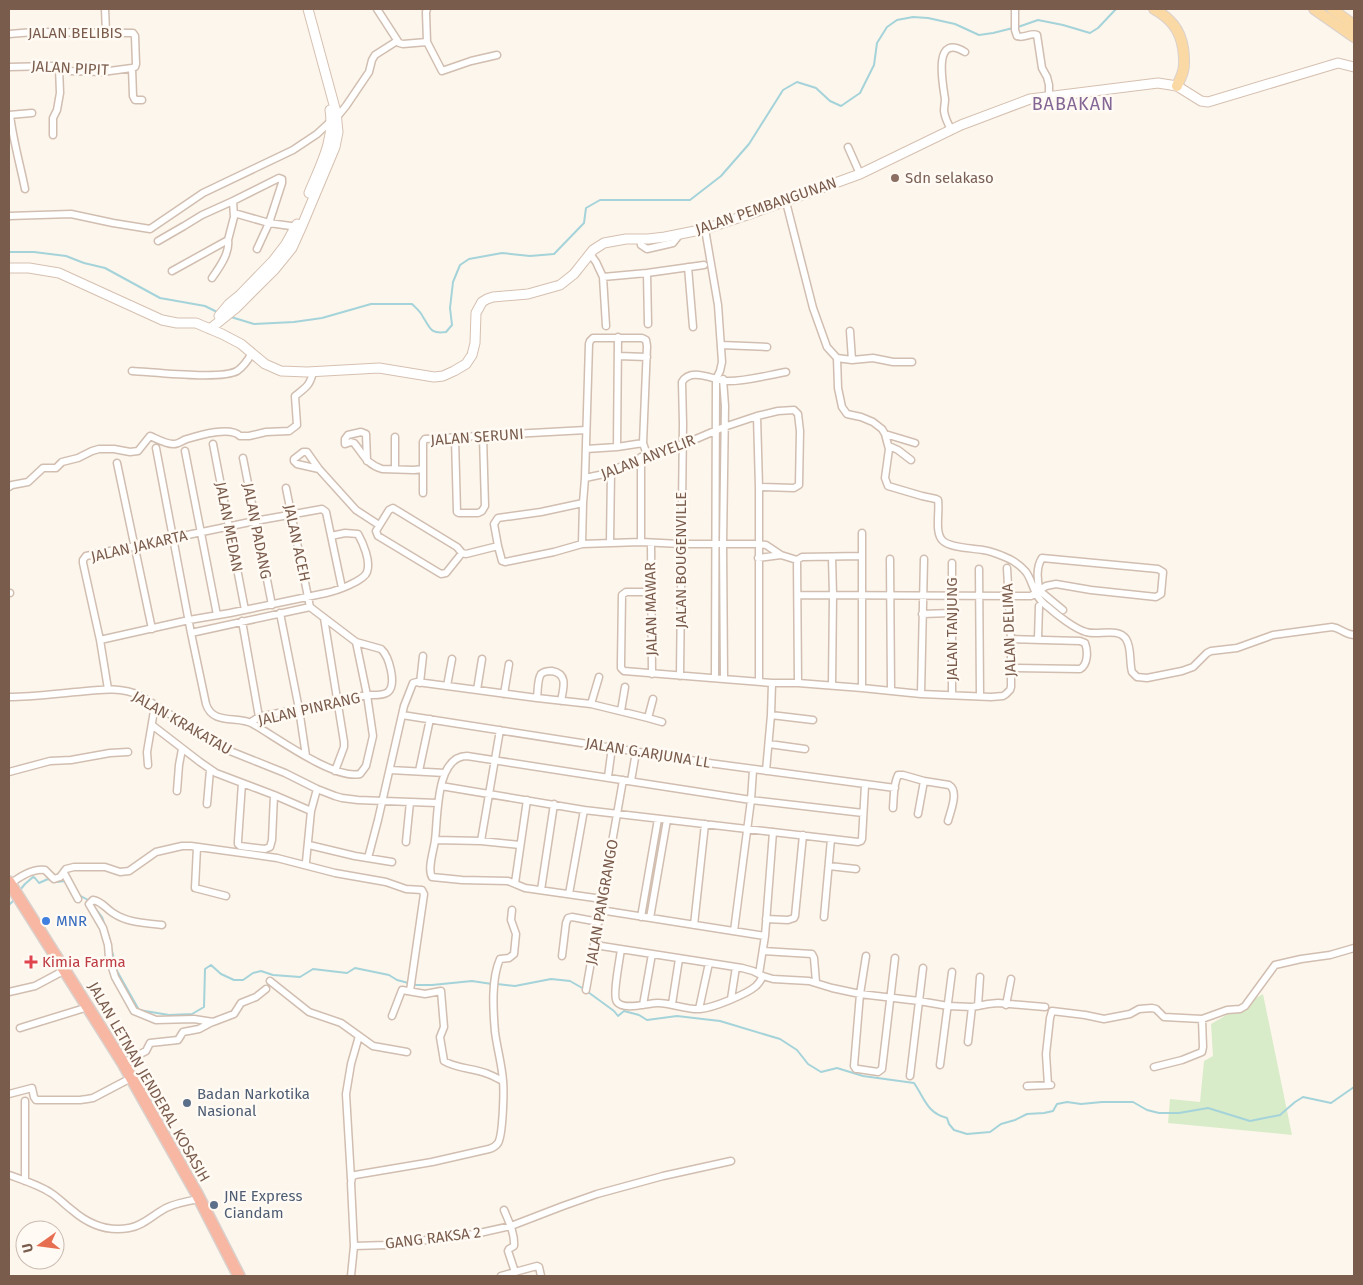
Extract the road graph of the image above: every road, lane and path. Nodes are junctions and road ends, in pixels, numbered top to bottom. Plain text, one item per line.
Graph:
1 (106, 9) edge
2 (302, 9) edge
3 (308, 9) edge
4 (377, 9) edge
5 (427, 9) edge
6 (1015, 9) edge
7 (1020, 9) edge
8 (1154, 9) edge
9 (1314, 9) edge
10 (1332, 9) edge
11 (1015, 21) junction
12 (1354, 24) edge
13 (106, 32) junction
14 (9, 34) edge
15 (1354, 37) edge
16 (397, 41) junction
17 (427, 42) junction
18 (966, 52) dead end
19 (497, 55) dead end
20 (9, 67) edge
21 (59, 67) junction
22 (1354, 67) edge
23 (132, 68) junction
24 (1177, 86) junction
25 (1049, 97) junction
26 (142, 100) dead end
27 (32, 113) dead end
28 (9, 115) edge
29 (334, 119) junction
30 (951, 129) junction
31 (53, 135) dead end
32 (848, 147) dead end
33 (17, 149) junction
34 (9, 153) edge
35 (860, 174) junction
36 (25, 189) dead end
37 (233, 201) junction
38 (786, 202) junction
39 (234, 213) junction
40 (9, 216) edge
41 (269, 223) junction
42 (298, 227) junction
43 (705, 229) junction
44 (228, 240) junction
45 (158, 241) dead end
46 (257, 250) dead end
47 (590, 254) junction
48 (704, 265) dead end
49 (688, 267) junction
50 (9, 268) edge
51 (172, 271) dead end
52 (647, 274) junction
53 (603, 277) junction
54 (212, 278) dead end
55 (648, 324) dead end
56 (606, 326) dead end
57 (694, 326) dead end
58 (208, 328) junction
59 (850, 331) dead end
60 (618, 337) junction
61 (721, 346) junction
62 (767, 347) dead end
63 (252, 354) junction
64 (618, 356) junction
65 (647, 357) junction
66 (837, 358) junction
67 (852, 360) junction
68 (912, 362) dead end
69 (720, 370) junction
70 (132, 371) dead end
71 (313, 372) junction
72 (786, 372) dead end
73 (716, 379) junction
74 (724, 380) junction
75 (757, 416) junction
76 (724, 427) junction
77 (586, 430) junction
78 (716, 430) junction
79 (885, 434) junction
80 (395, 436) dead end
81 (482, 436) junction
82 (455, 438) junction
83 (213, 444) dead end
84 (682, 444) junction
85 (915, 444) dead end
86 (889, 446) junction
87 (617, 447) junction
88 (156, 448) dead end
89 (586, 449) junction
90 (644, 450) junction
91 (185, 451) dead end
92 (243, 458) dead end
93 (911, 460) dead end
94 (367, 461) junction
95 (117, 462) dead end
96 (320, 469) dead end
97 (423, 469) junction
98 (394, 470) junction
99 (612, 471) junction
100 (715, 472) junction
101 (724, 472) junction
102 (585, 476) junction
103 (9, 487) edge
104 (759, 487) junction
105 (286, 488) dead end
106 (423, 493) dead end
107 (582, 503) junction
108 (715, 504) junction
109 (723, 505) junction
110 (290, 514) junction
111 (255, 521) junction
112 (379, 525) junction
113 (228, 527) junction
114 (200, 532) junction
115 (862, 533) dead end
116 (331, 536) junction
117 (173, 538) junction
118 (641, 542) junction
119 (610, 543) junction
120 (651, 543) junction
121 (582, 544) junction
122 (681, 544) junction
123 (716, 544) junction
124 (723, 544) junction
125 (758, 544) junction
126 (135, 545) junction
127 (498, 546) junction
128 (462, 553) junction
129 (781, 554) junction
130 (862, 556) junction
131 (832, 557) junction
132 (758, 558) junction
133 (890, 559) dead end
134 (924, 559) dead end
135 (797, 560) junction
136 (952, 563) dead end
137 (1007, 568) dead end
138 (979, 569) dead end
139 (342, 588) junction
140 (715, 589) junction
141 (723, 590) junction
142 (650, 592) junction
143 (1038, 592) junction
144 (798, 595) junction
145 (833, 595) junction
146 (923, 595) junction
147 (951, 595) junction
148 (863, 596) junction
149 (891, 596) junction
150 (980, 596) junction
151 (1009, 596) junction
152 (308, 597) junction
153 (272, 604) junction
154 (1039, 606) dead end
155 (310, 607) junction
156 (245, 610) junction
157 (1063, 610) dead end
158 (280, 614) junction
159 (922, 614) junction
160 (951, 614) junction
161 (217, 615) junction
162 (324, 617) junction
163 (189, 620) junction
164 (242, 622) junction
165 (716, 628) junction
166 (152, 629) junction
167 (724, 629) junction
168 (191, 633) junction
169 (1354, 635) edge
170 (1038, 639) junction
171 (100, 640) junction
172 (1011, 640) junction
173 (356, 642) junction
174 (423, 656) dead end
175 (452, 659) dead end
176 (482, 660) dead end
177 (509, 664) dead end
178 (1010, 668) junction
179 (652, 674) junction
180 (680, 676) junction
181 (599, 677) dead end
182 (715, 678) junction
183 (724, 678) junction
184 (758, 681) junction
185 (420, 683) junction
186 (772, 683) junction
187 (798, 683) junction
188 (832, 685) junction
189 (447, 686) junction
190 (625, 687) dead end
191 (862, 688) junction
192 (108, 689) junction
193 (477, 690) junction
194 (891, 691) junction
195 (504, 694) junction
196 (921, 694) junction
197 (367, 695) junction
198 (952, 695) junction
199 (980, 696) junction
200 (9, 697) edge
201 (537, 698) junction
202 (653, 699) dead end
203 (561, 701) junction
204 (338, 702) junction
205 (591, 704) junction
206 (156, 705) junction
207 (300, 709) junction
208 (621, 711) junction
209 (402, 715) junction
210 (771, 715) junction
211 (260, 717) junction
212 (648, 718) junction
213 (430, 719) junction
214 (813, 720) dead end
215 (251, 722) junction
216 (662, 722) dead end
217 (152, 725) junction
218 (500, 730) junction
219 (769, 744) junction
220 (612, 747) junction
221 (182, 749) junction
222 (805, 749) dead end
223 (128, 752) dead end
224 (636, 752) junction
225 (306, 756) junction
226 (495, 760) junction
227 (148, 765) dead end
228 (210, 770) junction
229 (390, 770) junction
230 (753, 770) junction
231 (335, 771) junction
232 (419, 771) junction
233 (766, 771) junction
234 (9, 772) edge
235 (445, 773) junction
236 (608, 777) junction
237 (623, 780) junction
238 (631, 781) junction
239 (924, 781) junction
240 (242, 783) junction
241 (865, 784) junction
242 (441, 786) junction
243 (894, 788) junction
244 (317, 789) junction
245 (177, 791) dead end
246 (490, 794) junction
247 (274, 795) junction
248 (383, 800) junction
249 (527, 800) junction
250 (751, 800) junction
251 (410, 802) junction
252 (437, 803) junction
253 (207, 804) dead end
254 (554, 804) junction
255 (893, 808) dead end
256 (584, 810) junction
257 (311, 811) junction
258 (863, 813) junction
259 (617, 814) junction
260 (918, 814) dead end
261 (658, 819) junction
262 (667, 820) junction
263 (948, 821) dead end
264 (705, 824) junction
265 (747, 829) junction
266 (773, 832) junction
267 (803, 835) junction
268 (831, 839) junction
269 (436, 840) junction
270 (406, 842) dead end
271 (481, 842) junction
272 (309, 846) junction
273 (520, 846) junction
274 (198, 847) junction
275 (368, 858) junction
276 (306, 862) dead end
277 (392, 862) dead end
278 (829, 866) junction
279 (856, 869) dead end
280 (649, 872) junction
281 (658, 872) junction
282 (64, 873) junction
283 (9, 883) edge
284 (515, 883) junction
285 (541, 890) junction
286 (570, 894) junction
287 (226, 896) dead end
288 (78, 899) dead end
289 (602, 899) junction
290 (512, 910) dead end
291 (600, 910) junction
292 (641, 917) junction
293 (824, 917) dead end
294 (650, 918) junction
295 (766, 920) junction
296 (599, 922) junction
297 (162, 925) dead end
298 (694, 925) junction
299 (734, 931) junction
300 (765, 936) junction
301 (595, 945) junction
302 (1354, 948) edge
303 (621, 949) junction
304 (763, 951) junction
305 (652, 954) junction
306 (562, 956) dead end
307 (866, 956) dead end
308 (895, 958) dead end
309 (679, 959) junction
310 (709, 963) junction
311 (736, 967) junction
312 (923, 968) dead end
313 (66, 970) junction
314 (952, 972) dead end
315 (761, 975) junction
316 (980, 977) dead end
317 (1011, 979) dead end
318 (270, 981) dead end
319 (816, 982) junction
320 (266, 989) dead end
321 (586, 990) dead end
322 (410, 991) junction
323 (9, 992) edge
324 (860, 994) junction
325 (890, 998) junction
326 (731, 999) junction
327 (919, 1001) junction
328 (672, 1004) junction
329 (1006, 1004) junction
330 (643, 1005) junction
331 (948, 1006) junction
332 (88, 1007) junction
333 (975, 1007) junction
334 (1045, 1007) dead end
335 (699, 1009) junction
336 (392, 1016) dead end
337 (1202, 1020) junction
338 (213, 1022) junction
339 (20, 1028) dead end
340 (359, 1036) junction
341 (968, 1042) dead end
342 (406, 1052) dead end
343 (124, 1063) junction
344 (940, 1065) dead end
345 (1154, 1067) dead end
346 (910, 1076) dead end
347 (131, 1078) junction
348 (503, 1081) junction
349 (1027, 1086) dead end
350 (9, 1094) edge
351 (25, 1101) dead end
352 (731, 1161) dead end
353 (9, 1175) edge
354 (351, 1179) junction
355 (25, 1181) junction
356 (199, 1199) junction
357 (504, 1210) dead end
358 (511, 1226) junction
359 (354, 1246) junction
360 (515, 1272) junction
361 (239, 1276) edge
362 (351, 1276) edge
363 (501, 1276) edge
364 (541, 1276) edge

1 - 13 street
2 - 29 street
3 - 29 street
4 - 16 street
5 - 17 street
6 - 11 street
7 - 11 street
8 - 24 main road
9 - 15 main road
10 - 12 main road
11 - 25 street
13 - 14 street, JALAN BELIBIS
13 - 23 street, JALAN BELIBIS
16 - 17 street
16 - 29 street
17 - 19 street
18 - 30 street
20 - 21 street, JALAN PIPIT
21 - 23 street, JALAN PIPIT
21 - 31 street
22 - 24 street
23 - 26 street
24 - 25 street, JALAN PEMBANGUNAN
25 - 30 street, JALAN PEMBANGUNAN
27 - 28 street
28 - 33 street
29 - 40 street
29 - 42 street
30 - 35 street, JALAN PEMBANGUNAN
32 - 35 street
33 - 34 street
33 - 36 street
35 - 38 street, JALAN PEMBANGUNAN
37 - 39 street
37 - 41 street
37 - 45 street
38 - 43 street, JALAN PEMBANGUNAN
38 - 66 street
39 - 41 street
39 - 44 street
41 - 42 street
41 - 46 street
42 - 58 street
43 - 47 street, JALAN PEMBANGUNAN
43 - 61 street
44 - 51 street
44 - 54 street
47 - 53 street
47 - 71 street, JALAN PEMBANGUNAN
48 - 49 street
49 - 52 street
49 - 57 street
50 - 58 street, JALAN PEMBANGUNAN
52 - 53 street
52 - 55 street
53 - 56 street
58 - 63 street, JALAN PEMBANGUNAN
59 - 67 street
60 - 64 street
60 - 65 street
60 - 77 street
61 - 62 street
61 - 69 street
63 - 70 street
63 - 71 street, JALAN PEMBANGUNAN
64 - 65 street
64 - 87 street
65 - 90 street
66 - 67 street
66 - 79 street
67 - 68 street
69 - 73 street
69 - 74 street
71 - 103 street
72 - 74 street
73 - 74 street
73 - 78 street
73 - 84 street, JALAN BOUGENVILLE
74 - 76 street
75 - 76 street, JALAN ANYELIR
75 - 104 street
75 - 104 street, JALAN ANYELIR
76 - 78 street, JALAN ANYELIR
76 - 101 street
77 - 81 street, JALAN SERUNI
77 - 89 street
78 - 84 street, JALAN ANYELIR
78 - 100 street
79 - 85 street
79 - 86 street
80 - 98 street
81 - 82 street, JALAN SERUNI
81 - 82 street
82 - 97 street, JALAN SERUNI
83 - 113 street, JALAN MEDAN
84 - 90 street, JALAN ANYELIR
84 - 122 street, JALAN BOUGENVILLE
86 - 93 street
86 - 143 street
87 - 89 street
87 - 90 street
88 - 117 street
89 - 102 street
90 - 99 street, JALAN ANYELIR
90 - 118 street
91 - 114 street
92 - 111 street, JALAN PADANG
94 - 94 street
94 - 98 street, JALAN SERUNI
95 - 126 street
96 - 112 street
97 - 98 street, JALAN SERUNI
97 - 106 street
99 - 102 street, JALAN ANYELIR
99 - 119 street
100 - 101 street
100 - 108 street
101 - 109 street
102 - 107 street, JALAN ANYELIR
104 - 125 street
105 - 110 street, JALAN ACEH
107 - 121 street, JALAN ANYELIR
107 - 127 street
108 - 109 street
108 - 123 street
109 - 124 street
110 - 111 street, JALAN JAKARTA
110 - 116 street, JALAN JAKARTA
110 - 152 street, JALAN ACEH
111 - 113 street, JALAN JAKARTA
111 - 153 street, JALAN PADANG
112 - 128 street
112 - 128 street
113 - 114 street, JALAN JAKARTA
113 - 156 street, JALAN MEDAN
114 - 117 street, JALAN JAKARTA
114 - 161 street
115 - 130 street
116 - 139 street
116 - 139 street
117 - 126 street, JALAN JAKARTA
117 - 163 street
118 - 119 street
118 - 120 street
119 - 121 street
120 - 122 street
120 - 142 street, JALAN MAWAR
121 - 127 street
122 - 123 street
122 - 180 street, JALAN BOUGENVILLE
123 - 124 street
123 - 140 street
124 - 125 street
124 - 141 street
125 - 129 street
125 - 132 street
126 - 166 street
126 - 171 street, JALAN JAKARTA
127 - 128 street
129 - 132 street
129 - 135 street
130 - 131 street
130 - 148 street
131 - 135 street
131 - 145 street
132 - 184 street
133 - 149 street
134 - 146 street
135 - 144 street
136 - 147 street, JALAN TANJUNG
137 - 151 street, JALAN DELIMA
138 - 150 street
139 - 152 street
140 - 141 street
140 - 165 street
141 - 167 street
142 - 179 street, JALAN MAWAR
142 - 179 street
143 - 143 street
143 - 151 street
143 - 157 street
143 - 169 street
144 - 145 street
144 - 187 street
145 - 148 street
145 - 188 street
146 - 147 street
146 - 149 street
146 - 159 street
147 - 150 street
147 - 160 street, JALAN TANJUNG
148 - 149 street
148 - 191 street
149 - 194 street
150 - 151 street
150 - 199 street
151 - 172 street, JALAN DELIMA
152 - 153 street
152 - 155 street, JALAN ACEH
153 - 156 street
154 - 170 street
155 - 158 street
155 - 162 street
156 - 161 street
158 - 164 street
158 - 207 street
159 - 160 street
159 - 196 street
160 - 198 street, JALAN TANJUNG
161 - 163 street
162 - 173 street
162 - 204 street
163 - 166 street
163 - 168 street
164 - 168 street
164 - 211 street
165 - 167 street
165 - 182 street
166 - 171 street
167 - 183 street
168 - 215 street
170 - 172 street
170 - 178 street
171 - 192 street, JALAN JAKARTA
172 - 178 street, JALAN DELIMA
173 - 197 street
173 - 197 street, JALAN PINRANG
174 - 185 street
175 - 189 street
176 - 193 street
177 - 195 street
178 - 199 street, JALAN DELIMA
179 - 180 street
180 - 182 street
181 - 205 street
182 - 183 street
183 - 184 street
184 - 186 street
185 - 189 street
185 - 209 street
186 - 187 street
186 - 210 street
187 - 188 street
188 - 191 street
189 - 193 street
190 - 208 street
191 - 194 street
192 - 200 street, JALAN KRAKATAU
192 - 206 street, JALAN KRAKATAU
193 - 195 street
194 - 196 street
195 - 201 street
196 - 198 street
197 - 204 street, JALAN PINRANG
197 - 231 street
198 - 199 street
201 - 203 street
201 - 203 street
202 - 212 street
203 - 205 street
204 - 207 street, JALAN PINRANG
204 - 231 street
205 - 208 street
206 - 217 street
206 - 244 street, JALAN KRAKATAU
207 - 211 street, JALAN PINRANG
207 - 225 street
208 - 212 street
209 - 213 street, JALAN G.ARJUNA LL
209 - 229 street
210 - 214 street
210 - 219 street
211 - 215 street, JALAN PINRANG
212 - 216 street
213 - 218 street, JALAN G.ARJUNA LL
213 - 232 street
215 - 225 street
217 - 221 street
217 - 227 street
218 - 220 street, JALAN G.ARJUNA LL
218 - 226 street
219 - 222 street
219 - 233 street
220 - 224 street, JALAN G.ARJUNA LL
220 - 236 street
221 - 228 street
221 - 245 street
223 - 234 street
224 - 230 street, JALAN G.ARJUNA LL
224 - 238 street
225 - 231 street
226 - 235 street
226 - 236 street
226 - 246 street
228 - 240 street
228 - 253 street
229 - 232 street
229 - 248 street
230 - 233 street, JALAN G.ARJUNA LL
230 - 250 street
232 - 235 street
233 - 241 street, JALAN G.ARJUNA LL
235 - 242 street
236 - 237 street
237 - 238 street
237 - 259 street, JALAN PANGRANGO
238 - 250 street
239 - 243 street
239 - 260 street
239 - 263 street
240 - 247 street
240 - 247 street
241 - 243 street, JALAN G.ARJUNA LL
241 - 258 street
242 - 246 street
242 - 252 street
243 - 255 street
244 - 248 street, JALAN KRAKATAU
244 - 257 street
246 - 249 street
246 - 271 street
247 - 257 street
248 - 251 street, JALAN KRAKATAU
248 - 275 street
249 - 254 street
249 - 273 street
250 - 258 street
250 - 265 street
251 - 252 street, JALAN KRAKATAU
251 - 270 street
252 - 269 street
254 - 256 street
254 - 285 street
256 - 259 street
256 - 286 street
257 - 272 street
258 - 268 street
259 - 261 street
259 - 289 street, JALAN PANGRANGO
261 - 262 street
261 - 280 street
262 - 264 street
262 - 281 street
264 - 265 street
264 - 298 street
265 - 266 street
265 - 299 street
266 - 267 street
266 - 295 street
267 - 268 street
267 - 295 street
268 - 278 street
269 - 271 street
269 - 284 street
271 - 273 street
272 - 275 street
272 - 276 street
273 - 284 street
274 - 282 street
274 - 287 street
274 - 322 street
275 - 277 street
278 - 279 street
278 - 293 street
280 - 281 street
280 - 292 street
281 - 294 street
282 - 283 street
282 - 288 street
283 - 313 highway, JALAN LETNAN JENDERAL KOSASIH
284 - 285 street
285 - 286 street
286 - 289 street
289 - 291 street, JALAN PANGRANGO
290 - 348 street
291 - 292 street
291 - 296 street, JALAN PANGRANGO
292 - 294 street
294 - 298 street
295 - 300 street
296 - 301 street, JALAN PANGRANGO
296 - 306 street
297 - 338 street
298 - 299 street
299 - 300 street
300 - 304 street
301 - 303 street
301 - 321 street, JALAN PANGRANGO
302 - 337 street
303 - 305 street
303 - 330 street
304 - 315 street
304 - 319 street
305 - 309 street
305 - 330 street
307 - 324 street
308 - 325 street
309 - 310 street
309 - 328 street
310 - 311 street
310 - 335 street
311 - 315 street
311 - 326 street
312 - 327 street
313 - 323 street
313 - 332 highway, JALAN LETNAN JENDERAL KOSASIH
314 - 331 street
315 - 319 street
315 - 326 street
316 - 333 street
317 - 329 street
318 - 340 street
319 - 324 street
320 - 338 street
322 - 336 street
322 - 348 street
324 - 325 street
324 - 325 street
325 - 327 street
326 - 335 street
327 - 331 street
327 - 346 street
328 - 330 street
328 - 335 street
329 - 333 street
329 - 334 street
331 - 333 street
331 - 344 street
332 - 339 street
332 - 343 highway, JALAN LETNAN JENDERAL KOSASIH
333 - 341 street
337 - 345 street
337 - 349 street
338 - 343 street
340 - 342 street
340 - 354 street
343 - 347 highway, JALAN LETNAN JENDERAL KOSASIH
347 - 350 street
347 - 356 highway, JALAN LETNAN JENDERAL KOSASIH
348 - 354 street
351 - 355 street
352 - 358 street, GANG RAKSA 2
353 - 355 street
354 - 359 street
355 - 356 street
356 - 361 highway, JALAN LETNAN JENDERAL KOSASIH
357 - 358 street
358 - 359 street, GANG RAKSA 2
358 - 360 street
359 - 362 street
360 - 363 street
360 - 364 street

